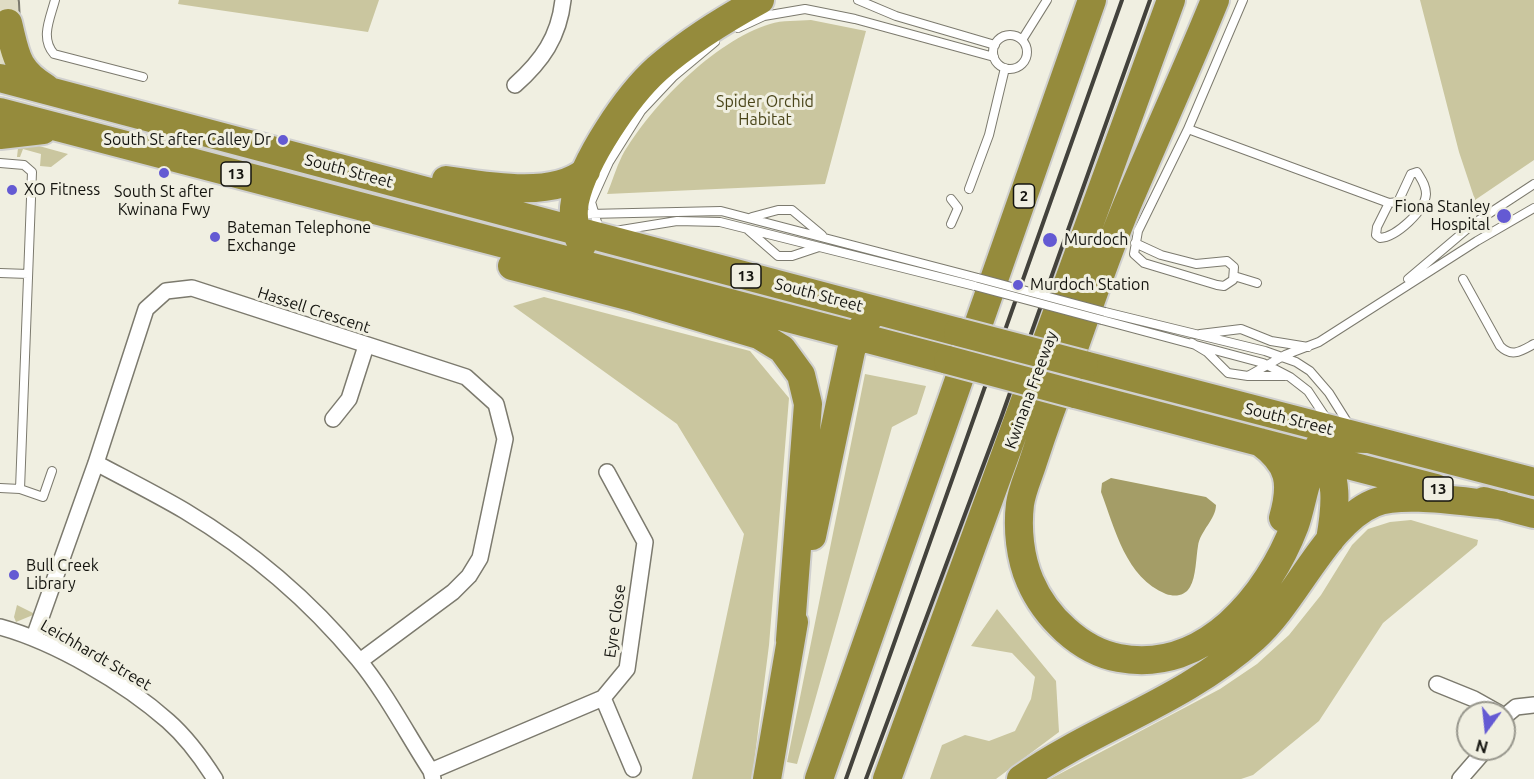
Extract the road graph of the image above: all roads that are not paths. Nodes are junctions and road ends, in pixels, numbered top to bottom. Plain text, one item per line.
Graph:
1 (54, 0) edge
2 (563, 0) edge
3 (760, 0) edge
4 (858, 0) edge
5 (1047, 0) edge
6 (1092, 0) edge
7 (1171, 0) edge
8 (1215, 0) edge
9 (1243, 0) edge
10 (6, 11) edge
11 (943, 29) junction
12 (734, 30) dead end
13 (724, 35) dead end
14 (1022, 39) junction
15 (951, 45) junction
16 (995, 45) junction
17 (0, 53) edge
18 (994, 57) junction
19 (1005, 68) junction
20 (143, 77) dead end
21 (0, 78) edge
22 (515, 85) dead end
23 (54, 93) junction
24 (0, 112) edge
25 (63, 129) junction
26 (1188, 129) junction
27 (0, 135) edge
28 (216, 136) junction
29 (0, 163) edge
30 (211, 168) junction
31 (586, 171) junction
32 (379, 179) junction
33 (1534, 184) edge
34 (969, 189) dead end
35 (300, 192) junction
36 (951, 199) dead end
37 (1389, 203) junction
38 (1534, 208) edge
39 (772, 213) junction
40 (744, 217) junction
41 (803, 217) junction
42 (764, 222) junction
43 (951, 224) dead end
44 (743, 227) junction
45 (573, 228) junction
46 (761, 231) junction
47 (808, 238) junction
48 (488, 240) junction
49 (824, 242) junction
50 (763, 243) junction
51 (1135, 243) junction
52 (798, 253) junction
53 (600, 268) junction
54 (0, 273) edge
55 (28, 274) junction
56 (1234, 276) junction
57 (1463, 279) dead end
58 (1257, 283) dead end
59 (1386, 298) junction
60 (892, 315) junction
61 (1103, 316) junction
62 (1235, 330) junction
63 (1193, 334) junction
64 (1257, 335) junction
65 (856, 336) junction
66 (1221, 341) junction
67 (1192, 343) junction
68 (1534, 344) edge
69 (366, 346) junction
70 (1309, 347) junction
71 (1217, 350) junction
72 (1265, 351) junction
73 (1283, 356) junction
74 (1219, 363) junction
75 (1263, 366) junction
76 (1248, 376) junction
77 (1290, 377) junction
78 (333, 419) dead end
79 (1260, 442) junction
80 (1340, 450) junction
81 (96, 463) junction
82 (51, 471) dead end
83 (607, 472) dead end
84 (1534, 482) edge
85 (0, 488) edge
86 (20, 489) junction
87 (1502, 505) junction
88 (1534, 514) edge
89 (1330, 542) junction
90 (0, 627) edge
91 (1226, 627) junction
92 (34, 637) junction
93 (790, 640) junction
94 (360, 661) junction
95 (1437, 684) dead end
96 (603, 698) junction
97 (1478, 701) edge
98 (1534, 705) edge
99 (1516, 707) edge
100 (1476, 761) edge
101 (633, 769) dead end
102 (432, 775) edge
103 (214, 779) edge
104 (767, 779) edge
105 (819, 779) edge
106 (887, 779) edge
107 (1021, 779) edge
108 (1460, 779) edge

1 - 20 lane
2 - 22 street
3 - 31 highway
4 - 11 lane
5 - 14 lane
6 - 105 highway, 2
7 - 106 highway, Kwinana Freeway
8 - 91 highway
9 - 26 lane
10 - 17 main road
10 - 23 highway
11 - 15 lane
11 - 16 lane
12 - 15 lane
13 - 45 lane
14 - 16 lane
14 - 19 lane
15 - 18 lane
16 - 18 lane
18 - 19 lane
19 - 34 lane
21 - 23 highway, South Street / 13
23 - 28 highway, South Street / 13
24 - 25 highway, South Street / 13
25 - 27 highway
25 - 30 highway, South Street / 13
26 - 37 lane
26 - 51 lane
28 - 30 highway
28 - 32 highway, South Street / 13
29 - 55 lane
30 - 35 highway, South Street / 13
31 - 32 highway
31 - 45 highway
32 - 45 highway, South Street / 13
33 - 59 lane
35 - 48 highway, South Street / 13
35 - 93 highway
36 - 43 lane
37 - 37 lane
38 - 59 lane
39 - 40 lane
39 - 41 lane
39 - 42 lane
40 - 42 lane
40 - 45 lane
41 - 47 lane
41 - 49 lane
42 - 46 lane
42 - 47 lane
44 - 45 lane
44 - 46 lane
44 - 50 lane
45 - 48 lane
45 - 48 lane
45 - 53 highway
45 - 60 highway, South Street / 13
46 - 47 lane
46 - 50 lane
47 - 49 lane
47 - 52 lane
48 - 53 highway, South Street / 13
49 - 52 lane
49 - 61 lane, bridge
50 - 52 lane
51 - 56 lane
51 - 56 lane
53 - 65 highway, South Street / 13
54 - 55 lane
55 - 86 lane
56 - 58 lane
57 - 68 lane
59 - 70 lane
60 - 65 highway
60 - 80 highway, South Street / 13, bridge
61 - 63 lane
61 - 67 lane
62 - 63 lane
62 - 64 lane
62 - 66 lane
63 - 66 lane
64 - 70 lane
64 - 72 lane
64 - 73 lane
65 - 79 highway, South Street / 13, bridge
65 - 93 highway
66 - 71 lane
66 - 72 lane
67 - 71 lane
67 - 74 lane
69 - 78 street
69 - 81 street, Hassell Crescent
69 - 94 street, Hassell Crescent
70 - 73 lane
71 - 74 lane
71 - 75 lane
72 - 73 lane
72 - 75 lane
73 - 75 lane
73 - 80 lane
74 - 76 lane
75 - 76 lane
75 - 77 lane
76 - 77 lane
77 - 80 lane
79 - 80 highway, South Street / 13
79 - 91 highway
80 - 84 highway, South Street / 13
80 - 87 highway, South Street / 13
80 - 89 highway
80 - 91 highway
81 - 92 street, Hassell Crescent
81 - 94 street
82 - 86 lane
83 - 96 street, Eyre Close
85 - 86 lane
87 - 88 highway, South Street / 13
87 - 89 highway
89 - 107 highway
90 - 92 street, Leichhardt Street
92 - 103 street, Leichhardt Street
93 - 104 highway
94 - 102 street
95 - 97 street
96 - 101 street
96 - 102 street, Eyre Close
98 - 99 street
100 - 108 street

